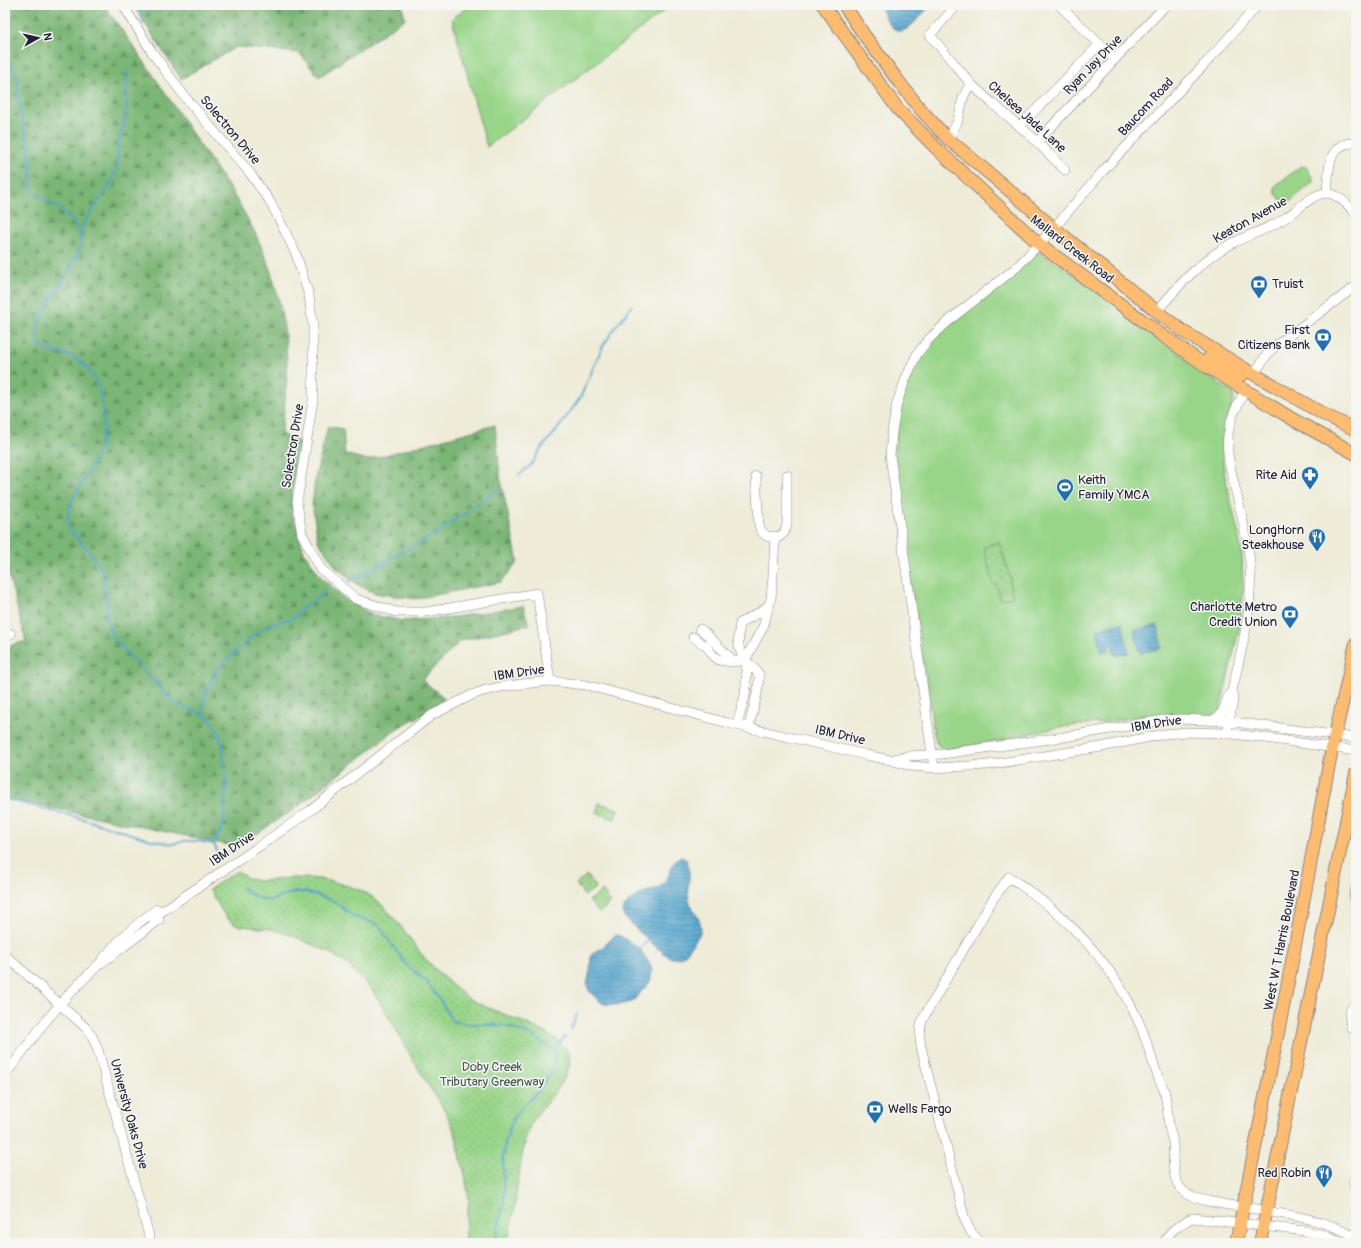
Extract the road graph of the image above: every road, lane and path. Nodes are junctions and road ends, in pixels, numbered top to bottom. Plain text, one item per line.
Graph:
1 (123, 5) edge
2 (823, 5) edge
3 (844, 5) edge
4 (957, 5) edge
5 (1059, 5) edge
6 (1166, 5) edge
7 (1258, 5) edge
8 (1100, 44) junction
9 (1115, 59) junction
10 (971, 84) junction
11 (1020, 126) junction
12 (947, 138) junction
13 (1037, 142) junction
14 (1356, 143) edge
15 (1065, 170) dead end
16 (1327, 193) junction
17 (1354, 206) edge
18 (1054, 228) junction
19 (1039, 244) junction
20 (1356, 286) edge
21 (1157, 311) junction
22 (1154, 329) junction
23 (1254, 374) junction
24 (1246, 390) junction
25 (1356, 430) edge
26 (1356, 454) edge
27 (787, 475) dead end
28 (756, 476) dead end
29 (775, 536) junction
30 (770, 604) junction
31 (700, 629) dead end
32 (694, 637) dead end
33 (716, 643) junction
34 (1356, 643) edge
35 (708, 648) junction
36 (745, 660) junction
37 (735, 662) junction
38 (550, 681) junction
39 (1232, 691) junction
40 (1213, 720) junction
41 (1229, 721) junction
42 (737, 725) junction
43 (749, 727) junction
44 (1227, 734) junction
45 (1335, 736) junction
46 (1356, 738) edge
47 (1332, 748) junction
48 (1356, 752) edge
49 (933, 754) junction
50 (890, 760) junction
51 (934, 768) junction
52 (1356, 773) edge
53 (203, 884) junction
54 (5, 955) edge
55 (100, 963) junction
56 (1356, 1003) edge
57 (60, 1005) junction
58 (1356, 1031) edge
59 (5, 1075) edge
60 (1356, 1177) edge
61 (1356, 1187) edge
62 (1243, 1207) junction
63 (1267, 1211) junction
64 (1240, 1224) junction
65 (1264, 1227) junction
66 (1356, 1237) edge
67 (151, 1243) edge
68 (981, 1243) edge
69 (1164, 1243) edge
70 (1236, 1243) edge
71 (1260, 1243) edge
72 (1342, 1243) edge

1 - 38 street, Solectron Drive
2 - 19 main road, Mallard Creek Road
3 - 12 main road, Mallard Creek Road
4 - 10 street, Chelsea Jade Lane
5 - 8 street
6 - 9 street, Ryan Jay Drive
7 - 18 street, Baucom Road
8 - 9 street
8 - 11 street
9 - 13 street, Ryan Jay Drive
10 - 11 street, Chelsea Jade Lane
10 - 12 street
11 - 13 street, Chelsea Jade Lane
12 - 18 main road, Mallard Creek Road
13 - 15 street, Chelsea Jade Lane
14 - 16 street
16 - 17 street
16 - 21 street, Keaton Avenue
18 - 19 street, Baucom Road
18 - 21 main road, Mallard Creek Road
19 - 22 main road, Mallard Creek Road
19 - 49 street, Baucom Road
20 - 23 street
21 - 23 main road, Mallard Creek Road
22 - 23 main road
22 - 24 main road, Mallard Creek Road
23 - 25 main road, Mallard Creek Road
24 - 26 main road, Mallard Creek Road
24 - 39 street
27 - 29 street
28 - 29 street
29 - 30 street
30 - 36 street
30 - 36 street
31 - 33 street
32 - 35 street
33 - 35 street
33 - 37 street
34 - 45 main road, West W T Harris Boulevard
35 - 37 street
36 - 37 street
36 - 42 street
36 - 43 street
38 - 42 street, IBM Drive
38 - 53 street, IBM Drive
39 - 40 street
39 - 41 street
40 - 41 street, IBM Drive
40 - 49 street, IBM Drive
41 - 44 street
41 - 45 street, IBM Drive
42 - 43 street, IBM Drive
43 - 50 street, IBM Drive
44 - 47 street, IBM Drive
44 - 51 street, IBM Drive
45 - 46 street, IBM Drive
45 - 47 main road, West W T Harris Boulevard
47 - 48 street, IBM Drive
47 - 62 main road, West W T Harris Boulevard
49 - 50 street, IBM Drive
49 - 51 street, Baucom Road
50 - 51 street, IBM Drive
52 - 63 main road
53 - 55 street, IBM Drive
53 - 55 street, IBM Drive
54 - 57 street, University Oaks Drive
55 - 57 street, IBM Drive
56 - 58 street
57 - 59 street, IBM Drive
57 - 67 street, University Oaks Drive
60 - 61 street
62 - 63 street
62 - 64 main road, West W T Harris Boulevard
62 - 68 street
63 - 65 main road
63 - 66 street
64 - 65 street
64 - 69 street
64 - 70 main road, West W T Harris Boulevard
65 - 71 main road
65 - 72 street

